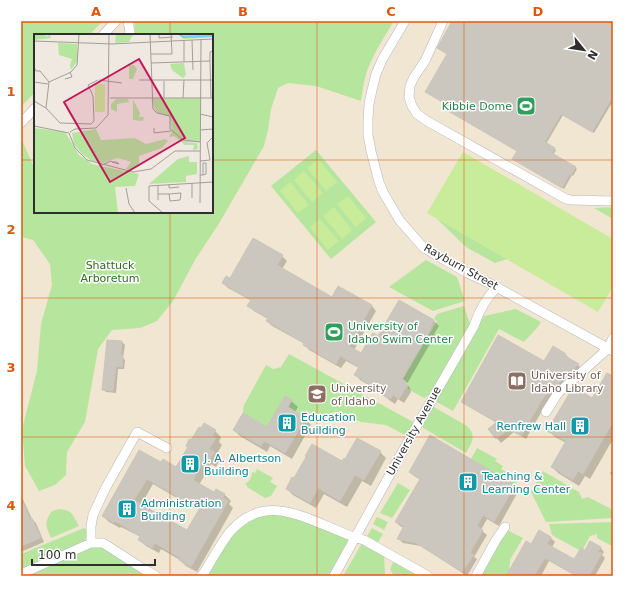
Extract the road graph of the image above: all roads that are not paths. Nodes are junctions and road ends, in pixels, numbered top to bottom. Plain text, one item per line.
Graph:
1 (116, 21) edge
2 (128, 21) edge
3 (405, 21) edge
4 (443, 21) edge
5 (104, 34) edge
6 (129, 34) edge
7 (34, 109) edge
8 (21, 123) edge
9 (613, 201) edge
10 (497, 287) junction
11 (613, 338) edge
12 (610, 350) edge
13 (546, 412) dead end
14 (167, 448) dead end
15 (505, 527) dead end
16 (355, 538) junction
17 (91, 543) junction
18 (21, 574) edge
19 (156, 576) edge
20 (201, 576) edge
21 (334, 576) edge
22 (428, 576) edge
23 (476, 576) edge

1 - 5 street
2 - 6 street
3 - 10 street, Rayburn Street
4 - 9 street
7 - 8 street
10 - 12 street, Rayburn Street
10 - 16 street, University Avenue
11 - 12 street
12 - 13 street
14 - 17 street
15 - 23 street
16 - 20 street
16 - 21 street, University Avenue
16 - 22 street
17 - 18 street
17 - 19 street

